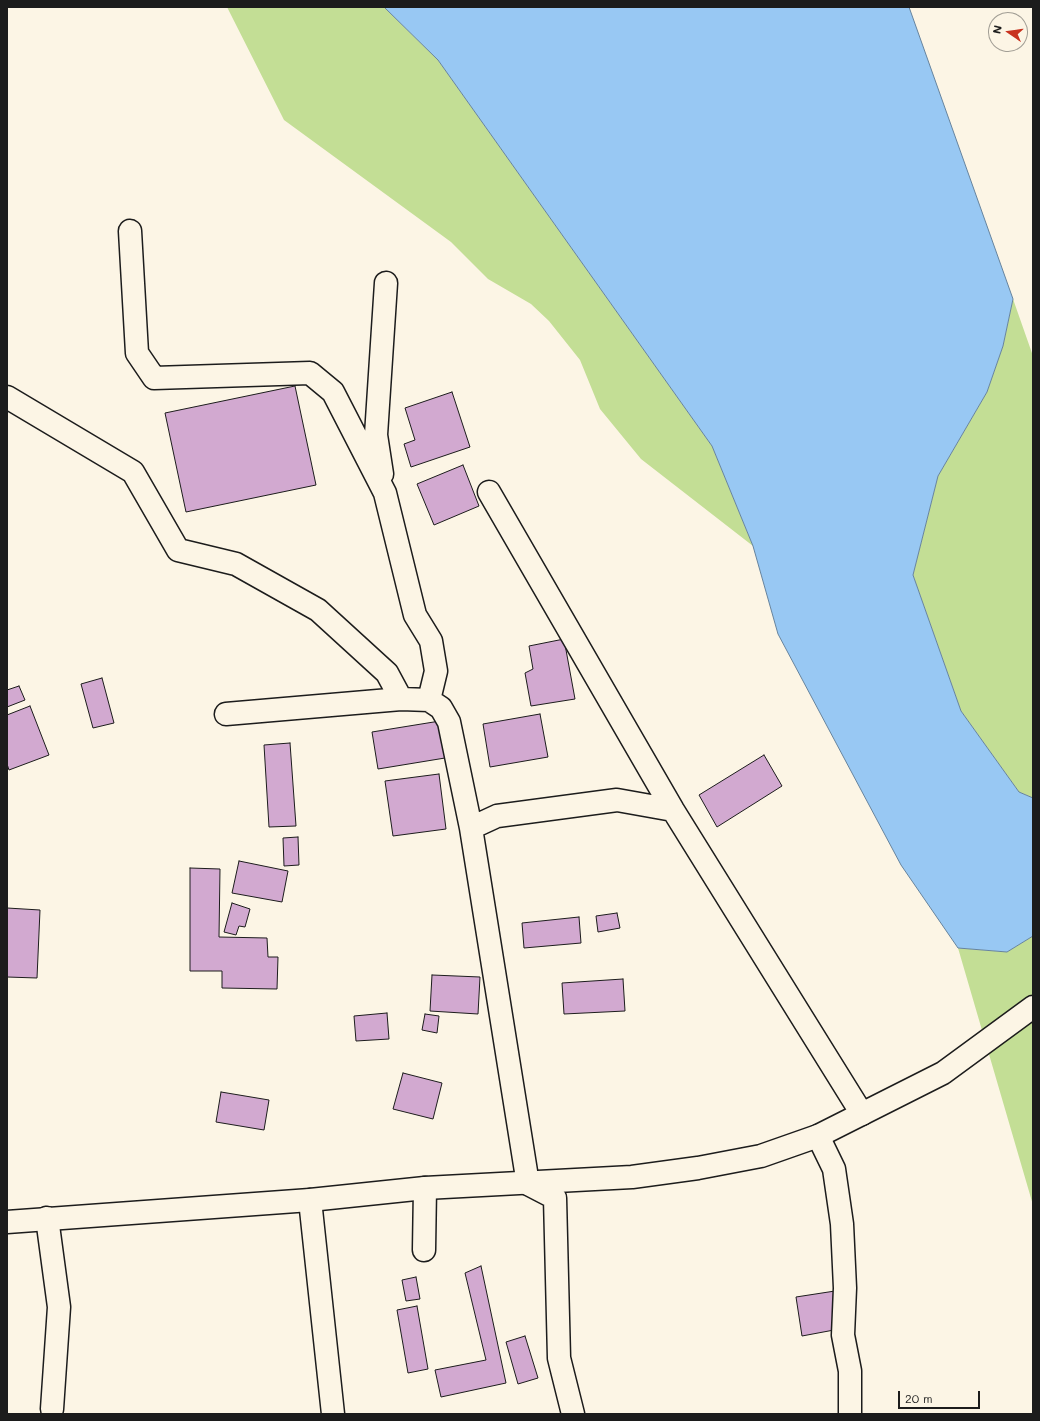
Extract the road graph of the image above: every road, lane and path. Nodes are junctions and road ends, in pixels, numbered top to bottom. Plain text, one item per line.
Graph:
1 (130, 231) dead end
2 (386, 283) dead end
3 (7, 396) edge
4 (489, 492) dead end
5 (385, 493) junction
6 (401, 699) junction
7 (429, 700) junction
8 (226, 714) dead end
9 (673, 810) junction
10 (471, 828) junction
11 (1033, 1007) edge
12 (862, 1114) junction
13 (818, 1136) junction
14 (528, 1184) junction
15 (425, 1188) junction
16 (310, 1200) junction
17 (46, 1218) junction
18 (7, 1222) edge
19 (424, 1250) dead end
20 (52, 1410) dead end
21 (333, 1414) edge
22 (573, 1414) edge
23 (850, 1414) edge

1 - 5 street
2 - 5 street
3 - 6 street
4 - 9 street
5 - 7 street
6 - 7 street
6 - 8 street
7 - 10 street
9 - 10 street
9 - 12 street
10 - 14 street
11 - 12 street
12 - 13 street
13 - 14 street
13 - 23 street
14 - 15 street
14 - 22 street
15 - 16 street
15 - 19 street
16 - 17 street
16 - 21 street
17 - 18 street
17 - 20 street

